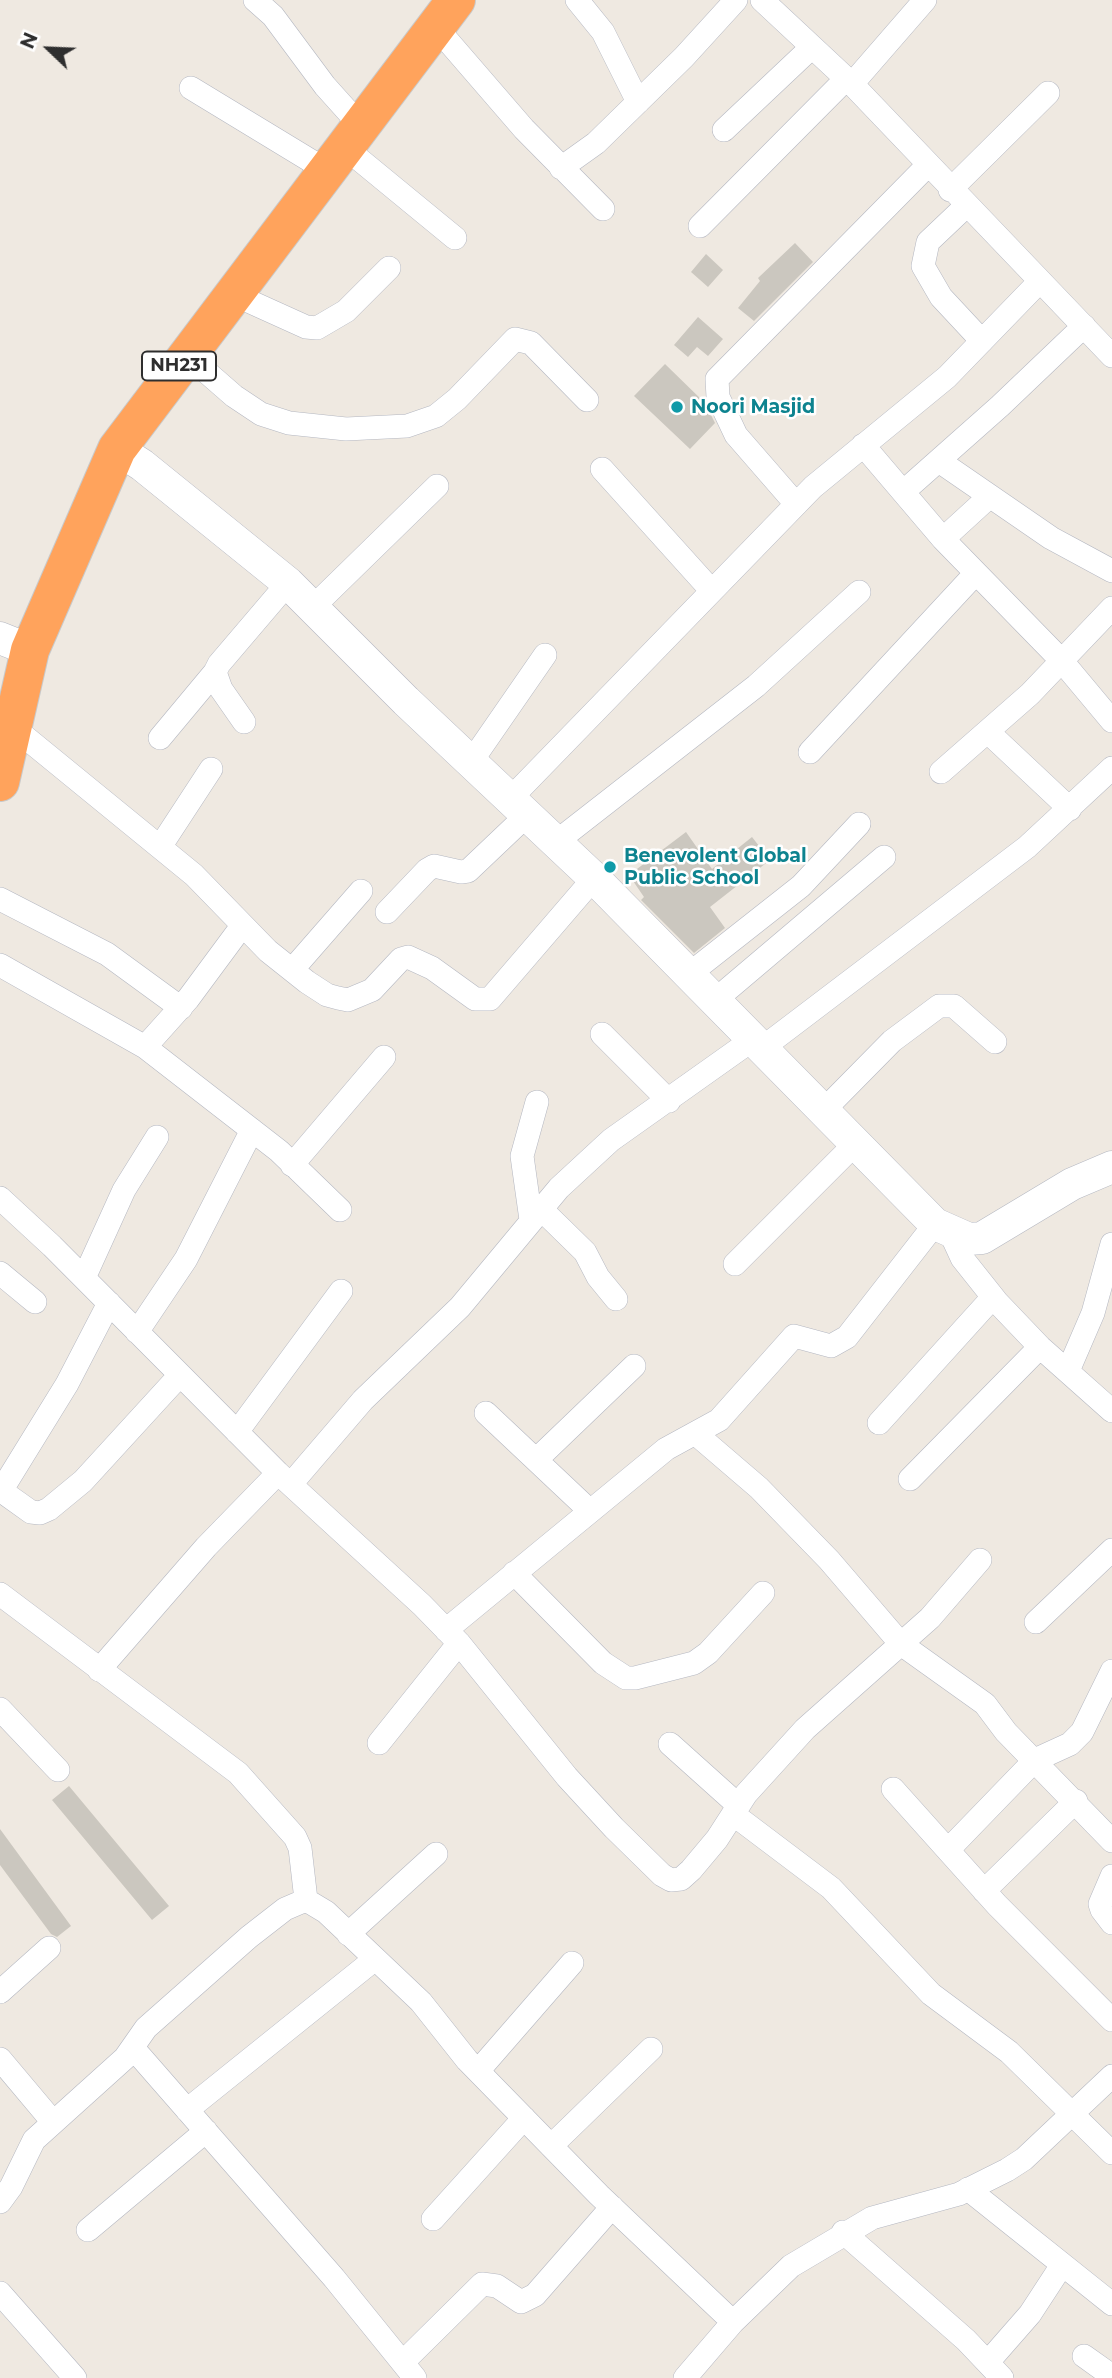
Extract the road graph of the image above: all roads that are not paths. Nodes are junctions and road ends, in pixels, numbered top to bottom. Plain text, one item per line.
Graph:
1 (255, 0) edge
2 (577, 0) edge
3 (736, 0) edge
4 (762, 0) edge
5 (925, 0) edge
6 (445, 13) edge
7 (812, 47) junction
8 (849, 81) junction
9 (191, 89) dead end
10 (1048, 93) dead end
11 (638, 102) junction
12 (724, 130) dead end
13 (343, 147) junction
14 (927, 166) junction
15 (561, 167) junction
16 (958, 198) junction
17 (603, 208) dead end
18 (700, 226) dead end
19 (455, 238) dead end
20 (389, 268) dead end
21 (1040, 281) junction
22 (233, 294) junction
23 (1084, 326) junction
24 (982, 341) junction
25 (187, 355) junction
26 (1112, 356) edge
27 (587, 400) dead end
28 (863, 445) junction
29 (117, 449) junction
30 (939, 461) junction
31 (602, 469) dead end
32 (437, 486) dead end
33 (903, 492) junction
34 (990, 496) junction
35 (796, 504) junction
36 (943, 539) junction
37 (1112, 571) edge
38 (976, 573) junction
39 (288, 583) junction
40 (711, 590) junction
41 (859, 592) dead end
42 (312, 608) junction
43 (1112, 608) edge
44 (15, 644) edge
45 (545, 655) dead end
46 (1061, 660) junction
47 (215, 672) junction
48 (1112, 721) edge
49 (244, 722) dead end
50 (14, 728) junction
51 (988, 732) junction
52 (160, 738) dead end
53 (810, 752) dead end
54 (471, 762) junction
55 (1112, 768) edge
56 (211, 769) dead end
57 (941, 772) dead end
58 (0, 782) edge
59 (519, 807) junction
60 (1070, 809) junction
61 (859, 824) dead end
62 (556, 842) junction
63 (160, 846) junction
64 (884, 857) dead end
65 (594, 878) junction
66 (361, 891) dead end
67 (0, 899) edge
68 (387, 912) dead end
69 (242, 926) junction
70 (0, 965) edge
71 (292, 970) junction
72 (688, 975) junction
73 (714, 1001) junction
74 (181, 1007) junction
75 (602, 1034) dead end
76 (995, 1042) dead end
77 (756, 1044) junction
78 (145, 1047) junction
79 (384, 1057) dead end
80 (669, 1101) junction
81 (537, 1102) dead end
82 (824, 1110) junction
83 (252, 1130) junction
84 (157, 1137) dead end
85 (856, 1143) junction
86 (292, 1165) junction
87 (1112, 1167) edge
88 (0, 1198) edge
89 (340, 1210) dead end
90 (536, 1215) junction
91 (942, 1228) junction
92 (1112, 1244) edge
93 (735, 1264) dead end
94 (0, 1273) edge
95 (84, 1278) junction
96 (341, 1291) dead end
97 (993, 1297) junction
98 (616, 1299) dead end
99 (35, 1302) dead end
100 (108, 1303) junction
101 (137, 1332) junction
102 (1040, 1347) junction
103 (634, 1366) dead end
104 (1068, 1371) junction
105 (180, 1375) junction
106 (1112, 1411) edge
107 (486, 1413) dead end
108 (879, 1423) dead end
109 (237, 1432) junction
110 (696, 1433) junction
111 (536, 1460) junction
112 (285, 1479) junction
113 (910, 1479) dead end
114 (0, 1491) edge
115 (589, 1510) junction
116 (1112, 1550) edge
117 (980, 1560) dead end
118 (514, 1573) junction
119 (763, 1593) dead end
120 (0, 1594) edge
121 (1036, 1622) dead end
122 (453, 1636) junction
123 (901, 1644) junction
124 (99, 1670) junction
125 (1112, 1671) edge
126 (0, 1709) edge
127 (379, 1743) dead end
128 (670, 1744) dead end
129 (1035, 1760) junction
130 (58, 1770) dead end
131 (893, 1789) dead end
132 (1076, 1801) junction
133 (736, 1810) junction
134 (1112, 1840) edge
135 (948, 1850) junction
136 (436, 1853) dead end
137 (1112, 1876) edge
138 (984, 1891) junction
139 (306, 1900) junction
140 (1112, 1923) edge
141 (348, 1934) junction
142 (49, 1948) dead end
143 (375, 1959) junction
144 (572, 1963) dead end
145 (0, 1992) edge
146 (1112, 2020) edge
147 (133, 2048) junction
148 (651, 2049) dead end
149 (0, 2059) edge
150 (478, 2071) junction
151 (1112, 2076) edge
152 (187, 2110) junction
153 (1072, 2113) junction
154 (524, 2118) junction
155 (52, 2122) junction
156 (206, 2131) junction
157 (551, 2146) junction
158 (1112, 2153) edge
159 (968, 2189) junction
160 (0, 2202) edge
161 (612, 2207) junction
162 (433, 2219) dead end
163 (88, 2230) dead end
164 (843, 2232) junction
165 (1062, 2265) junction
166 (0, 2293) edge
167 (1112, 2304) edge
168 (733, 2322) junction
169 (1084, 2356) dead end
170 (409, 2370) edge
171 (995, 2370) edge
172 (1112, 2376) edge
173 (75, 2378) edge
174 (685, 2378) edge

1 - 13 street
2 - 11 street
3 - 11 street
4 - 7 street
5 - 8 street
6 - 13 highway, NH231
6 - 15 street
7 - 8 street
7 - 12 street
8 - 14 street
8 - 18 street
9 - 13 street
10 - 16 street
11 - 15 street
13 - 19 street
13 - 22 highway, NH231
14 - 16 street
14 - 35 street
15 - 17 street
16 - 21 street
16 - 24 street
20 - 22 street
21 - 23 street
21 - 24 street
22 - 25 highway, NH231
23 - 26 street
23 - 30 street
24 - 28 street
25 - 27 street
25 - 29 highway, NH231
28 - 33 street
28 - 35 street
29 - 39 street
29 - 44 highway, NH231
30 - 33 street
30 - 34 street
31 - 40 street
32 - 42 street
33 - 36 street
34 - 36 street
34 - 37 street
35 - 40 street
36 - 38 street
38 - 46 street
38 - 53 street
39 - 42 street
39 - 47 street
40 - 59 street
41 - 62 street
42 - 54 street
43 - 46 street
44 - 50 highway, NH231
45 - 54 street
46 - 48 street
46 - 51 street
47 - 49 street
47 - 52 street
50 - 58 highway, NH231
50 - 63 street
51 - 57 street
51 - 60 street
54 - 59 street
55 - 60 street
56 - 63 street
59 - 62 street
59 - 68 street
60 - 77 street
61 - 72 street
62 - 65 street
63 - 69 street
64 - 73 street
65 - 71 street
65 - 72 street
66 - 71 street
67 - 74 street
69 - 71 street
69 - 74 street
70 - 78 street
72 - 73 street
73 - 77 street
74 - 78 street
75 - 80 street
76 - 82 street
77 - 80 street
77 - 82 street
78 - 83 street
79 - 86 street
80 - 90 street
81 - 90 street
82 - 85 street
83 - 86 street
83 - 101 street
84 - 95 street
85 - 91 street
85 - 93 street
86 - 89 street
87 - 91 street
88 - 95 street
90 - 98 street
90 - 112 street
91 - 97 street
91 - 110 street
92 - 104 street
94 - 99 street
95 - 100 street
96 - 109 street
97 - 102 street
97 - 108 street
100 - 101 street
100 - 114 street
101 - 105 street
102 - 104 street
102 - 113 street
103 - 111 street
104 - 106 street
105 - 109 street
105 - 114 street
107 - 111 street
109 - 112 street
110 - 115 street
110 - 123 street
111 - 115 street
112 - 122 street
112 - 124 street
115 - 118 street
116 - 121 street
117 - 123 street
118 - 119 street
118 - 122 street
120 - 124 street
122 - 127 street
122 - 133 street
123 - 129 street
123 - 133 street
124 - 139 street
125 - 129 street
126 - 130 street
128 - 133 street
129 - 132 street
129 - 135 street
131 - 135 street
132 - 134 street
132 - 138 street
133 - 153 street
135 - 138 street
136 - 141 street
137 - 140 street
138 - 146 street
139 - 141 street
139 - 147 street
141 - 143 street
142 - 145 street
143 - 150 street
143 - 152 street
144 - 150 street
147 - 152 street
147 - 155 street
148 - 157 street
149 - 155 street
150 - 154 street
151 - 153 street
152 - 156 street
153 - 158 street
153 - 159 street
154 - 157 street
154 - 162 street
155 - 160 street
156 - 163 street
156 - 170 street
157 - 161 street
159 - 164 street
159 - 165 street
161 - 168 street
161 - 170 street
164 - 168 street
164 - 171 street
165 - 167 street
165 - 171 street
166 - 173 street
168 - 174 street
169 - 172 street

